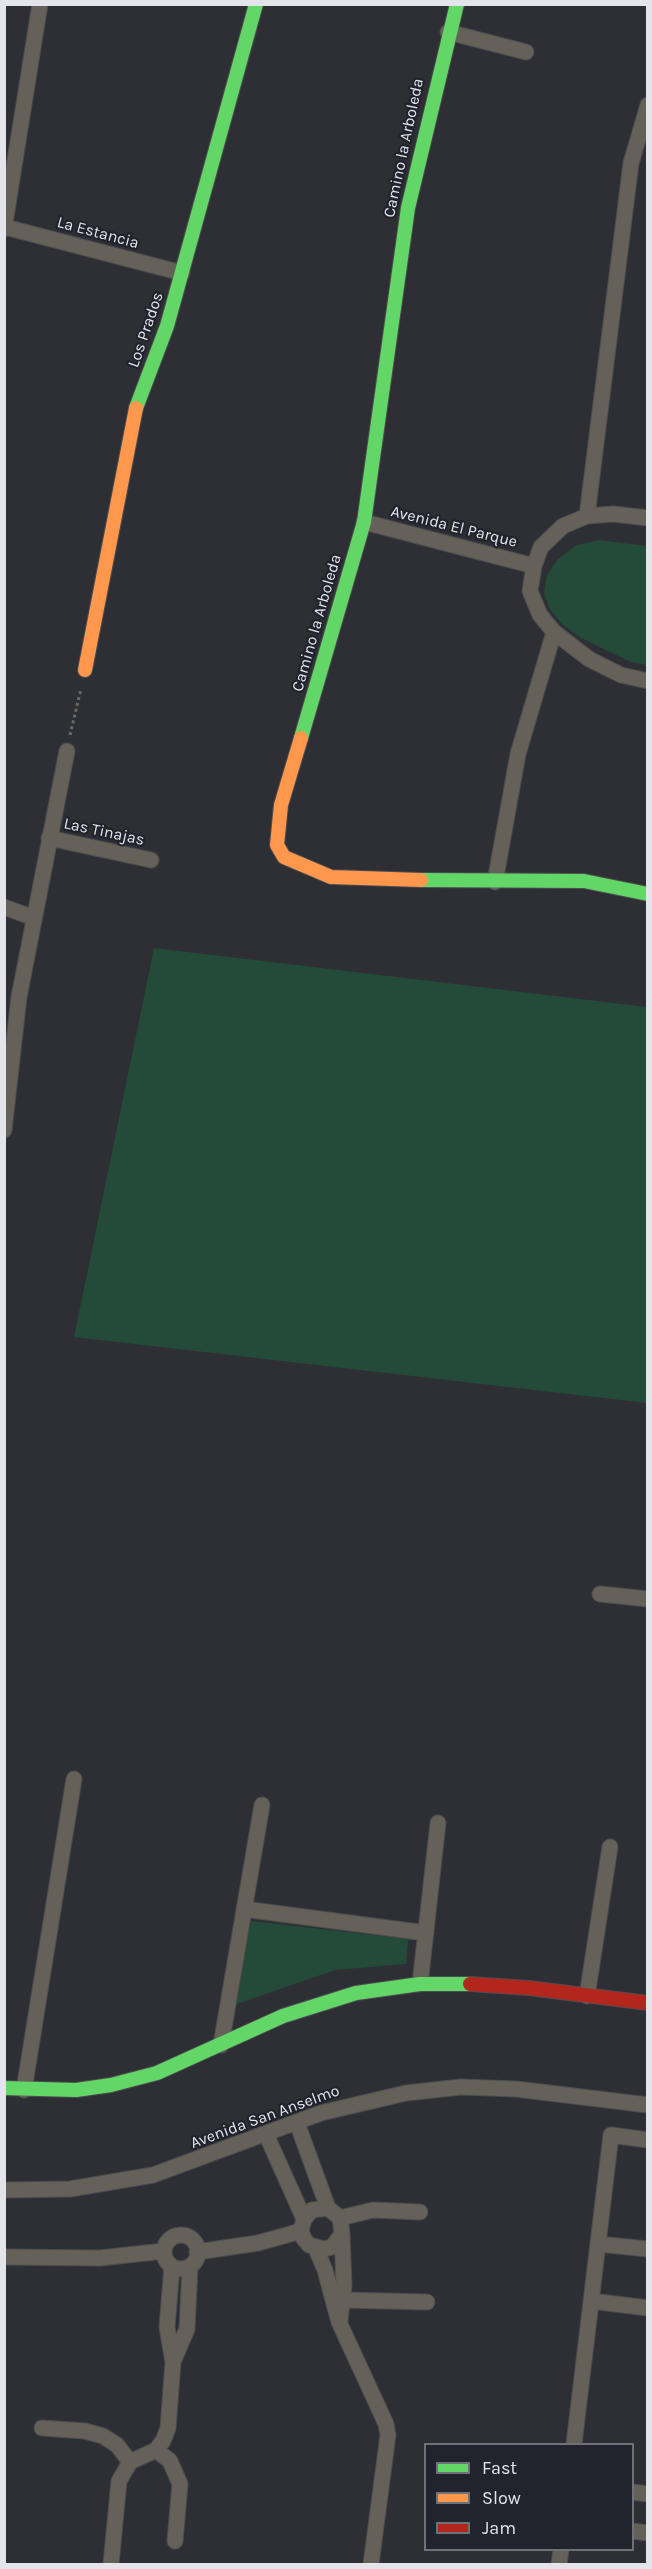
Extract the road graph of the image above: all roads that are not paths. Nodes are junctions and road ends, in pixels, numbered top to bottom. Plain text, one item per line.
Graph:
1 (40, 4) edge
2 (256, 4) edge
3 (457, 4) edge
4 (448, 32) junction
5 (526, 52) dead end
6 (648, 105) edge
7 (10, 143) edge
8 (5, 228) edge
9 (182, 273) junction
10 (586, 516) junction
11 (648, 518) edge
12 (364, 522) junction
13 (534, 566) junction
14 (554, 632) junction
15 (85, 670) road end
16 (648, 681) edge
17 (67, 751) road end
18 (49, 838) junction
19 (151, 860) dead end
20 (495, 882) junction
21 (648, 894) edge
22 (4, 907) edge
23 (34, 918) junction
24 (12, 996) edge
25 (4, 1130) edge
26 (600, 1594) dead end
27 (648, 1599) edge
28 (74, 1779) dead end
29 (262, 1805) dead end
30 (438, 1823) dead end
31 (610, 1847) dead end
32 (244, 1909) junction
33 (426, 1933) junction
34 (420, 1984) junction
35 (587, 1996) junction
36 (648, 2003) edge
37 (221, 2045) junction
38 (4, 2088) edge
39 (24, 2090) junction
40 (648, 2105) edge
41 (297, 2122) junction
42 (266, 2134) junction
43 (648, 2140) edge
44 (4, 2190) edge
45 (328, 2208) junction
46 (420, 2212) dead end
47 (340, 2218) junction
48 (303, 2225) junction
49 (342, 2234) junction
50 (598, 2244) junction
51 (316, 2249) junction
52 (648, 2249) edge
53 (164, 2251) junction
54 (197, 2252) junction
55 (4, 2257) edge
56 (172, 2266) junction
57 (190, 2266) junction
58 (344, 2300) junction
59 (591, 2301) junction
60 (427, 2302) dead end
61 (648, 2308) edge
62 (339, 2322) junction
63 (173, 2362) junction
64 (42, 2428) dead end
65 (574, 2443) edge
66 (156, 2450) junction
67 (130, 2462) junction
68 (175, 2541) dead end
69 (111, 2565) edge
70 (371, 2565) edge

1 - 7 street
2 - 9 street, Los Prados
3 - 4 street, Camino la Arboleda
4 - 5 street
4 - 12 street, Camino la Arboleda
6 - 10 street
7 - 8 street
8 - 9 street, La Estancia
9 - 15 street, Los Prados
10 - 11 street, Avenida El Parque
10 - 13 street, Avenida El Parque
12 - 13 street, Avenida El Parque
12 - 20 street, Camino la Arboleda
13 - 14 street, Avenida El Parque
14 - 16 street, Avenida El Parque
14 - 20 street
17 - 18 street
18 - 19 street, Las Tinajas
18 - 23 street
20 - 21 street, Camino la Arboleda
22 - 23 street
23 - 24 street
24 - 25 street
26 - 27 street
28 - 39 street
29 - 32 street
30 - 33 street
31 - 35 street
32 - 33 street
32 - 37 street
33 - 34 street
34 - 35 street
34 - 37 street
35 - 36 street
37 - 39 street
38 - 39 street
40 - 41 street, Avenida San Anselmo
41 - 42 street, Avenida San Anselmo
41 - 45 street
42 - 44 street, Avenida San Anselmo
42 - 48 street
43 - 50 street
45 - 47 street
45 - 48 street
46 - 47 street
47 - 49 street
48 - 51 street
48 - 54 street
49 - 51 street
49 - 58 street
50 - 52 street
50 - 59 street
51 - 62 street
53 - 54 street
53 - 55 street
53 - 56 street
54 - 57 street
56 - 57 street
56 - 63 street
57 - 63 street
58 - 60 street
58 - 62 street
59 - 61 street
59 - 65 street
62 - 70 street
63 - 66 street
64 - 67 street
66 - 67 street
66 - 68 street
67 - 69 street

